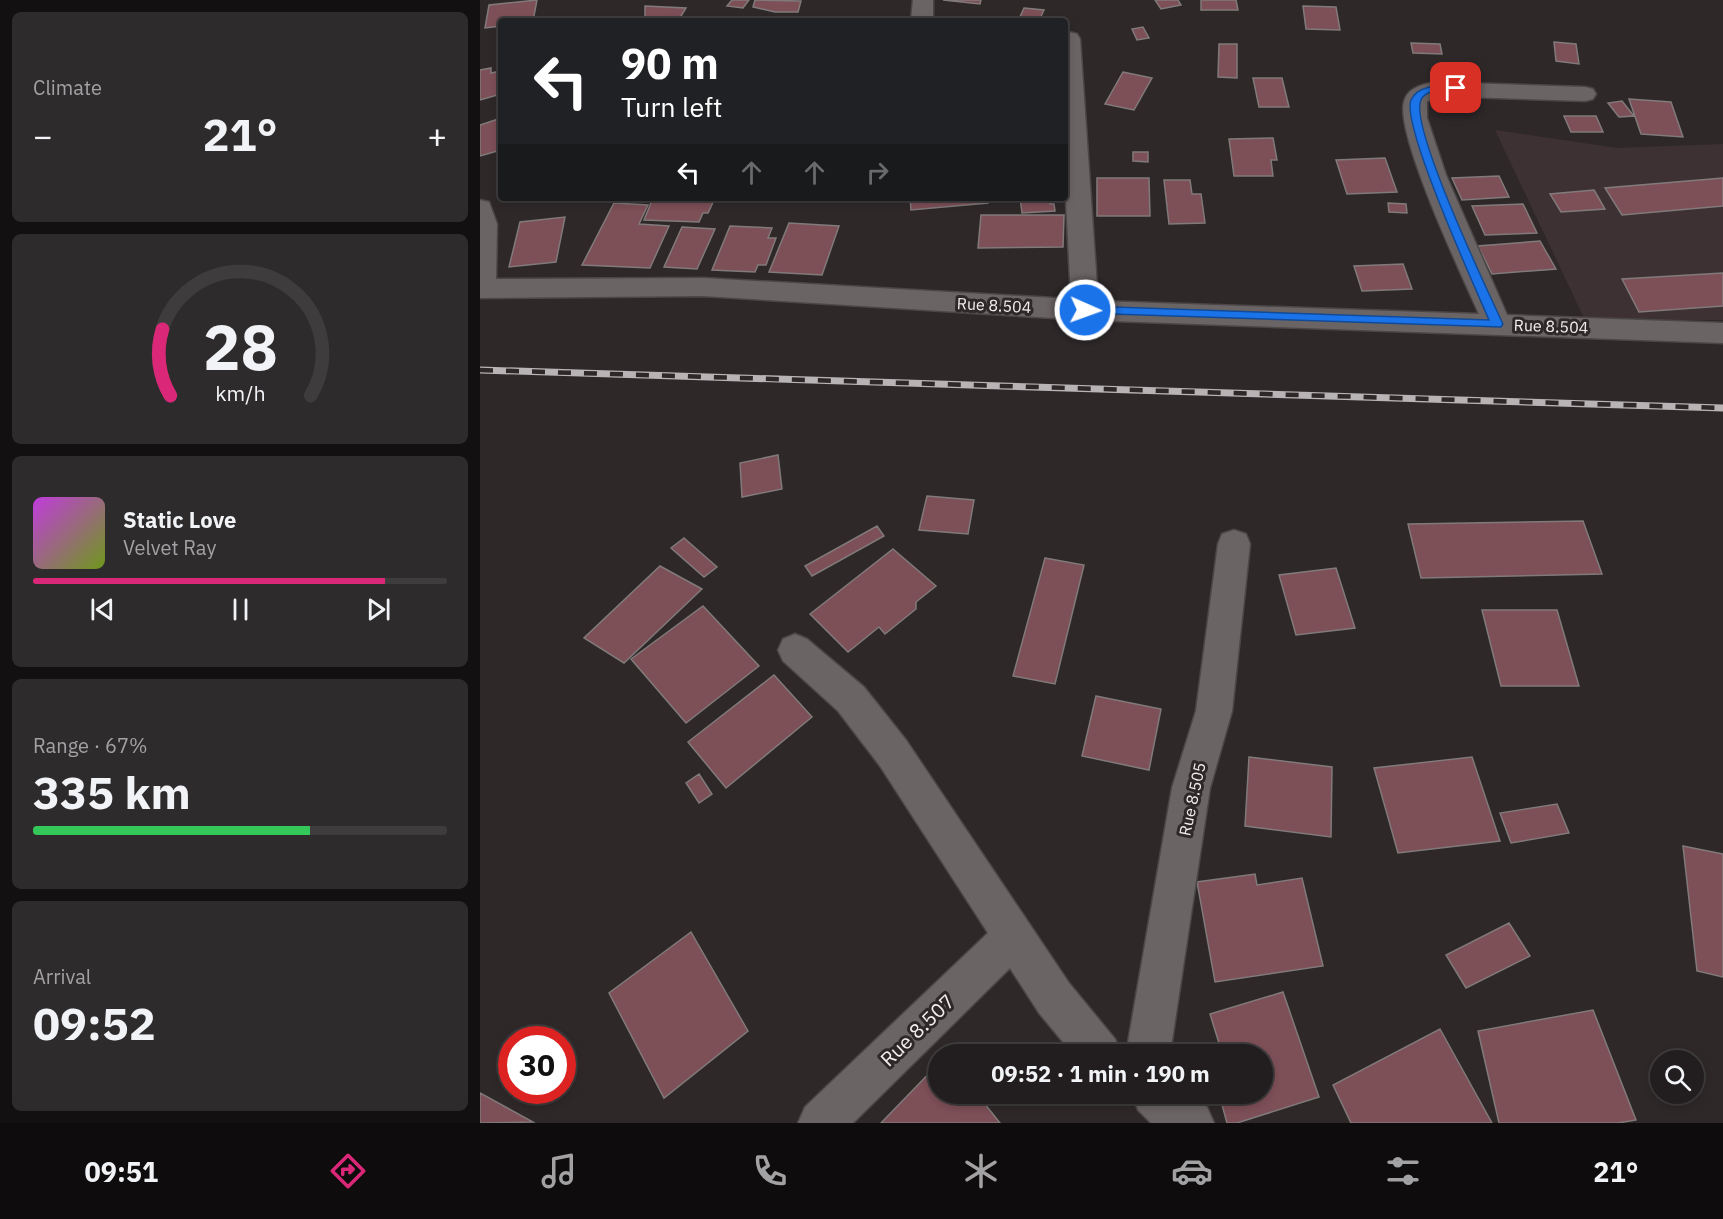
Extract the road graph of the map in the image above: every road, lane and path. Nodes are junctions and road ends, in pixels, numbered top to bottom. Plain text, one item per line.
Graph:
1 (923, 0) edge
2 (922, 18) edge
3 (1069, 39) dead end
4 (1585, 94) dead end
5 (480, 208) edge
6 (481, 289) edge
7 (1085, 310) junction
8 (1497, 324) junction
9 (1723, 333) edge
10 (1234, 544) dead end
11 (795, 650) dead end
12 (1013, 938) junction
13 (1092, 1044) edge
14 (1149, 1044) edge
15 (1164, 1104) edge
16 (821, 1123) edge
17 (1191, 1123) edge

1 - 2 street
3 - 7 street
4 - 8 street
5 - 6 street
6 - 7 street, Rue 8.504
7 - 8 street, Rue 8.504
8 - 9 street, Rue 8.504
10 - 14 street, Rue 8.505
11 - 12 street
12 - 13 street
12 - 16 street, Rue 8.507
15 - 17 street

